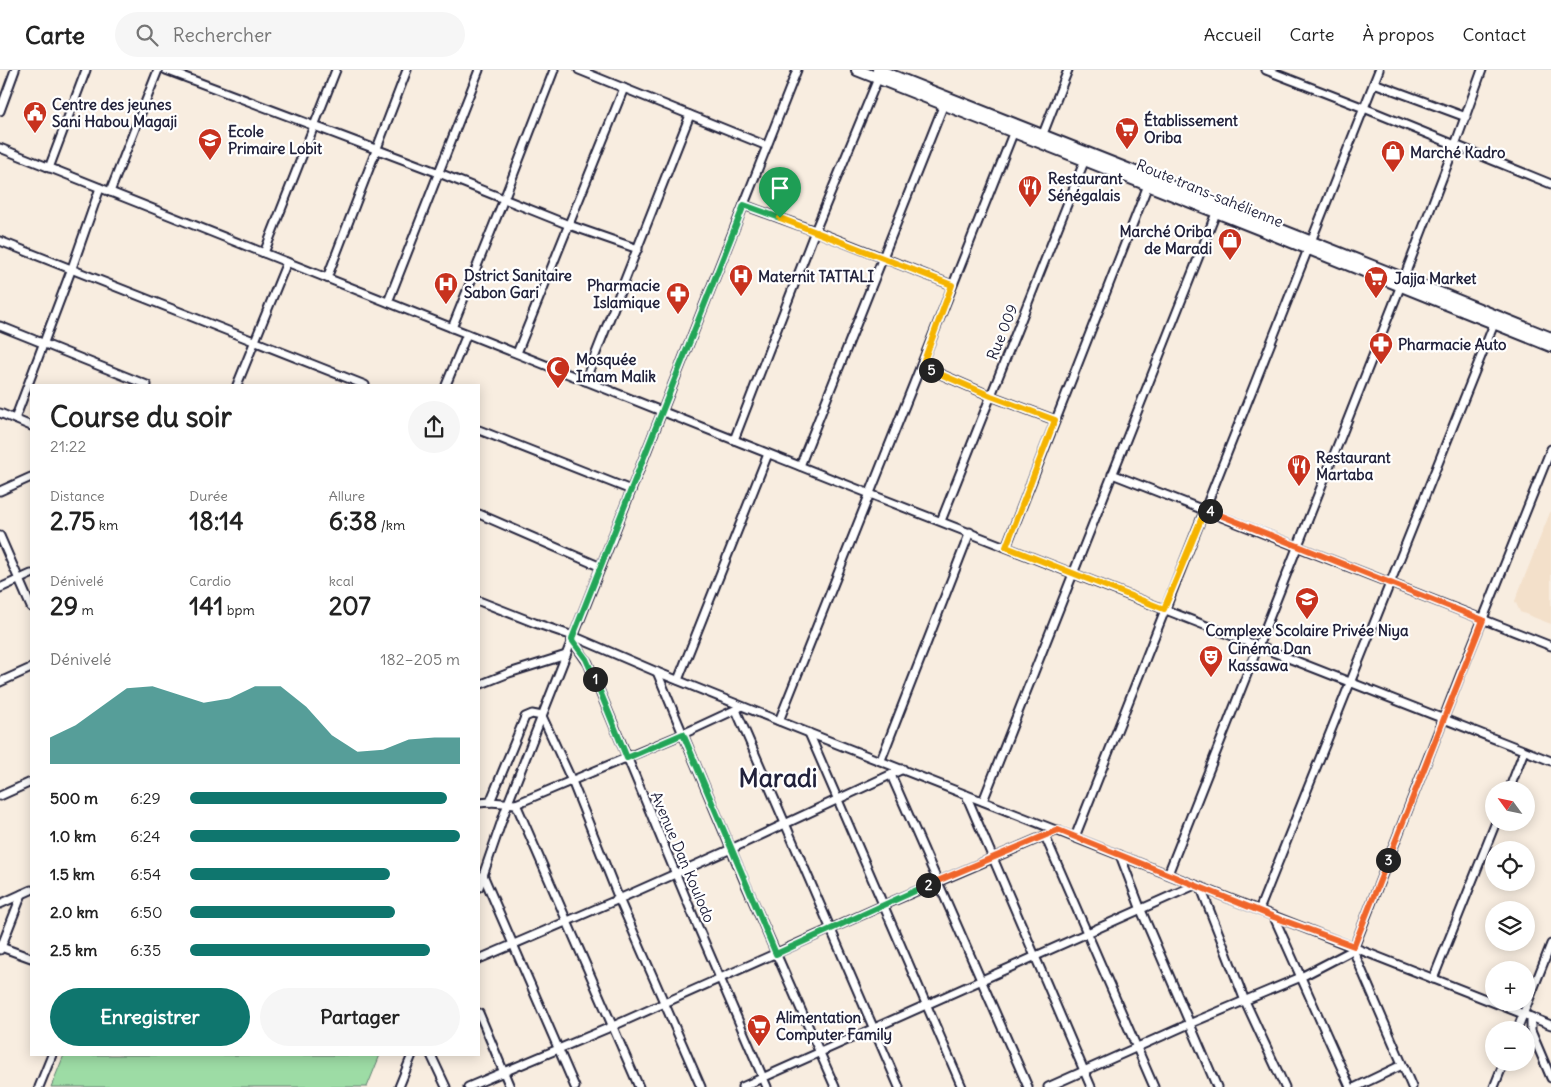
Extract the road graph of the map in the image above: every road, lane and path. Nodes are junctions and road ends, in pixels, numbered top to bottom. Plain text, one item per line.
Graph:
1 (15, 70) edge
2 (86, 70) edge
3 (158, 70) edge
4 (166, 70) edge
5 (336, 70) edge
6 (407, 70) edge
7 (479, 70) edge
8 (554, 70) edge
9 (579, 70) edge
10 (797, 70) edge
11 (857, 70) edge
12 (1068, 70) edge
13 (1266, 70) edge
14 (1378, 70) edge
15 (1482, 70) edge
16 (879, 73) edge
17 (1374, 83) junction
18 (624, 88) junction
19 (944, 104) junction
20 (1364, 108) junction
21 (0, 111) edge
22 (690, 115) junction
23 (1466, 117) junction
24 (314, 126) junction
25 (1014, 131) junction
26 (1041, 138) junction
27 (1455, 145) junction
28 (767, 146) junction
29 (0, 148) edge
30 (376, 149) junction
31 (1086, 156) junction
32 (49, 168) junction
33 (439, 173) junction
34 (1551, 184) edge
35 (1148, 185) junction
36 (100, 188) junction
37 (110, 192) junction
38 (504, 199) junction
39 (744, 205) junction
40 (1216, 213) junction
41 (569, 225) junction
42 (815, 232) junction
43 (0, 241) edge
44 (1310, 245) junction
45 (638, 249) junction
46 (264, 253) junction
47 (883, 258) junction
48 (287, 262) junction
49 (72, 268) junction
50 (328, 278) junction
51 (1402, 281) junction
52 (952, 285) junction
53 (388, 302) junction
54 (1496, 320) junction
55 (0, 326) edge
56 (452, 328) junction
57 (467, 334) junction
58 (1551, 338) edge
59 (256, 342) junction
60 (43, 344) junction
61 (1551, 346) edge
62 (518, 353) junction
63 (922, 366) junction
64 (585, 381) junction
65 (144, 384) edge
66 (237, 384) edge
67 (362, 384) edge
68 (446, 384) edge
69 (991, 396) junction
70 (662, 411) junction
71 (0, 413) edge
72 (14, 419) junction
73 (1055, 420) junction
74 (30, 426) edge
75 (480, 430) edge
76 (734, 440) junction
77 (1551, 449) edge
78 (768, 454) junction
79 (800, 466) junction
80 (1112, 474) junction
81 (30, 477) edge
82 (631, 490) junction
83 (0, 491) edge
84 (870, 494) junction
85 (1205, 510) junction
86 (480, 514) edge
87 (941, 521) junction
88 (970, 532) junction
89 (0, 536) edge
90 (1298, 546) junction
91 (1006, 547) junction
92 (601, 567) junction
93 (30, 574) edge
94 (1072, 574) junction
95 (19, 580) junction
96 (1390, 583) junction
97 (0, 588) edge
98 (480, 601) edge
99 (30, 605) edge
100 (1164, 609) junction
101 (1483, 620) junction
102 (572, 638) junction
103 (1258, 646) junction
104 (1551, 646) edge
105 (566, 655) junction
106 (30, 668) edge
107 (657, 672) junction
108 (678, 680) junction
109 (0, 682) edge
110 (1350, 683) junction
111 (480, 686) edge
112 (739, 708) junction
113 (542, 716) junction
114 (1443, 719) junction
115 (779, 720) junction
116 (809, 733) junction
117 (683, 734) junction
118 (1524, 751) junction
119 (627, 758) junction
120 (881, 760) junction
121 (1551, 762) edge
122 (902, 769) junction
123 (891, 775) junction
124 (572, 781) junction
125 (1512, 781) edge
126 (30, 782) edge
127 (966, 795) junction
128 (0, 796) edge
129 (838, 798) junction
130 (983, 801) junction
131 (490, 802) junction
132 (480, 803) edge
133 (508, 803) junction
134 (516, 804) junction
135 (784, 823) junction
136 (1058, 830) junction
137 (1492, 831) edge
138 (1045, 836) junction
139 (1075, 837) junction
140 (731, 849) junction
141 (1120, 855) junction
142 (993, 858) junction
143 (676, 874) junction
144 (1168, 874) junction
145 (483, 875) junction
146 (938, 882) junction
147 (480, 884) edge
148 (1198, 886) junction
149 (30, 890) edge
150 (22, 894) junction
151 (619, 899) junction
152 (0, 904) edge
153 (884, 905) junction
154 (1141, 910) junction
155 (1258, 910) junction
156 (1274, 917) junction
157 (567, 921) junction
158 (830, 929) junction
159 (1088, 934) junction
160 (514, 944) junction
161 (1551, 944) edge
162 (0, 947) edge
163 (1354, 948) junction
164 (776, 954) junction
165 (30, 958) edge
166 (1035, 958) junction
167 (480, 959) edge
168 (1301, 977) junction
169 (720, 978) junction
170 (1433, 979) junction
171 (980, 981) junction
172 (1246, 1001) junction
173 (664, 1003) junction
174 (926, 1004) junction
175 (1523, 1014) junction
176 (480, 1015) edge
177 (1531, 1017) junction
178 (1520, 1021) edge
179 (1190, 1024) junction
180 (1551, 1025) edge
181 (613, 1026) junction
182 (873, 1029) junction
183 (1137, 1048) junction
184 (560, 1050) junction
185 (820, 1053) junction
186 (52, 1056) edge
187 (412, 1056) edge
188 (431, 1056) edge
189 (1402, 1065) junction
190 (1084, 1071) junction
191 (1500, 1071) edge
192 (504, 1072) junction
193 (763, 1078) junction
194 (1551, 1078) edge
195 (39, 1087) edge
196 (399, 1087) edge
197 (446, 1087) edge
198 (468, 1087) edge
199 (510, 1087) edge
200 (575, 1087) edge
201 (639, 1087) edge
202 (701, 1087) edge
203 (742, 1087) edge
204 (767, 1087) edge
205 (836, 1087) edge
206 (899, 1087) edge
207 (962, 1087) edge
208 (1028, 1087) edge
209 (1048, 1087) edge
210 (1091, 1087) edge
211 (1154, 1087) edge
212 (1217, 1087) edge
213 (1285, 1087) edge
214 (1350, 1087) edge
215 (1356, 1087) edge
216 (1412, 1087) edge
217 (1494, 1087) edge

1 - 21 street
2 - 32 street
3 - 37 street
4 - 24 street
5 - 24 street
6 - 30 street
7 - 33 street
8 - 38 street
9 - 18 street
10 - 28 street
11 - 16 highway, Route trans-sahélienne
12 - 26 street
13 - 20 street
14 - 17 street
15 - 23 street
16 - 19 highway, Route trans-sahélienne
16 - 26 highway, Route trans-sahélienne
16 - 42 street
17 - 20 street
17 - 23 street
18 - 22 street
18 - 41 street
19 - 25 highway, Route trans-sahélienne
19 - 47 street
20 - 27 street
20 - 44 street
22 - 28 street
22 - 45 street
23 - 27 street
24 - 30 street
24 - 46 street
25 - 26 highway, Route trans-sahélienne
25 - 52 street
26 - 31 highway, Route trans-sahélienne
27 - 34 street
27 - 51 street
28 - 39 street
29 - 32 street
30 - 33 street
30 - 50 street
31 - 35 highway, Route trans-sahélienne
31 - 44 highway, Route trans-sahélienne
31 - 69 street, Rue 009
32 - 36 street
33 - 38 street
33 - 53 street
35 - 40 highway, Route trans-sahélienne
35 - 73 street
36 - 37 street
36 - 49 street
37 - 46 street
38 - 41 street
38 - 56 street
39 - 42 street
39 - 70 street
40 - 44 highway, Route trans-sahélienne
40 - 80 street
41 - 45 street
41 - 62 street
42 - 47 street
42 - 76 street
43 - 49 street
44 - 51 highway, Route trans-sahélienne
44 - 85 street
45 - 64 street
46 - 48 street
47 - 52 street
47 - 79 street
48 - 50 street
48 - 59 street
49 - 59 street
49 - 60 street
50 - 53 street
51 - 54 highway, Route trans-sahélienne
51 - 90 street
52 - 63 street
53 - 56 street
54 - 58 highway, Route trans-sahélienne
54 - 61 highway, Route trans-sahélienne
54 - 96 street
55 - 60 street
56 - 57 street
57 - 62 street
57 - 68 street
59 - 66 street
59 - 67 street
60 - 65 street
60 - 72 street
62 - 64 street
63 - 69 street
63 - 84 street
64 - 70 street
69 - 73 street
69 - 87 street, Rue 009
70 - 76 street
70 - 82 street
71 - 72 street
72 - 74 street
73 - 91 street
75 - 82 street
76 - 78 street
77 - 101 street
78 - 79 street
78 - 108 street
79 - 84 street
80 - 85 street
80 - 94 street
81 - 83 street
82 - 92 street
84 - 87 street
84 - 115 street
85 - 90 street
85 - 100 street
86 - 92 street
87 - 88 street
88 - 91 street
88 - 120 street
89 - 95 street
90 - 96 street
90 - 103 street
91 - 94 street
92 - 102 street
93 - 95 street
94 - 100 street
94 - 130 street
95 - 97 street
95 - 99 street
96 - 101 street
96 - 110 street
98 - 102 street
100 - 103 street
100 - 139 street
101 - 104 street
101 - 114 street
102 - 105 street
102 - 107 street
102 - 119 street, Avenue Dan Koulodo
103 - 110 street
103 - 144 street
105 - 111 street
105 - 113 street
106 - 109 street
107 - 108 street
107 - 117 street
108 - 112 street
110 - 114 street
110 - 155 street
112 - 115 street
112 - 117 street
112 - 135 street
113 - 124 street
113 - 131 street
113 - 133 street
114 - 118 street
114 - 163 street
115 - 116 street
116 - 120 street
116 - 129 street
117 - 119 street
117 - 140 street
118 - 121 street
118 - 125 street
119 - 124 street
119 - 143 street, Avenue Dan Koulodo
120 - 122 street
122 - 123 street
122 - 127 street
123 - 129 street
123 - 146 street
124 - 134 street
124 - 151 street
126 - 128 street
127 - 130 street
127 - 142 street
129 - 135 street
129 - 153 street
130 - 136 street
131 - 132 street
131 - 133 street
133 - 134 street
133 - 145 street
134 - 157 street
135 - 140 street
135 - 158 street
136 - 138 street
136 - 139 street
137 - 170 street
138 - 142 street
138 - 159 street
139 - 141 street
140 - 143 street
140 - 164 street
141 - 144 street
141 - 154 street
142 - 146 street
142 - 166 street
143 - 151 street
143 - 169 street, Avenue Dan Koulodo
144 - 148 street
145 - 147 street
145 - 160 street
146 - 153 street
146 - 171 street
148 - 154 street
148 - 155 street
148 - 172 street
149 - 150 street
150 - 152 street
150 - 162 street
151 - 157 street
151 - 173 street
153 - 158 street
153 - 174 street
154 - 159 street
154 - 179 street
155 - 156 street
156 - 163 street
156 - 168 street
157 - 160 street
157 - 181 street
158 - 164 street
158 - 182 street
159 - 166 street
159 - 183 street
160 - 167 street
160 - 184 street
161 - 175 street
162 - 165 street
163 - 168 street
163 - 170 street
163 - 189 street
164 - 169 street
164 - 185 street
166 - 171 street
166 - 190 street
168 - 172 street
168 - 214 street
169 - 173 street
169 - 193 street, Avenue Dan Koulodo
170 - 175 street
171 - 174 street
171 - 208 street
172 - 179 street
172 - 213 street
173 - 181 street
173 - 202 street
174 - 182 street
174 - 207 street
175 - 177 street
175 - 178 street
176 - 192 street
177 - 180 street
177 - 194 street
179 - 183 street
179 - 212 street
181 - 184 street
181 - 201 street
182 - 185 street
182 - 206 street
183 - 190 street
183 - 211 street
184 - 192 street
184 - 200 street
185 - 193 street
185 - 205 street
186 - 195 street
187 - 196 street
188 - 197 street
189 - 215 street
189 - 216 street
190 - 209 street
190 - 210 street
191 - 217 street
192 - 198 street
192 - 199 street
193 - 203 street
193 - 204 street, Avenue Dan Koulodo

